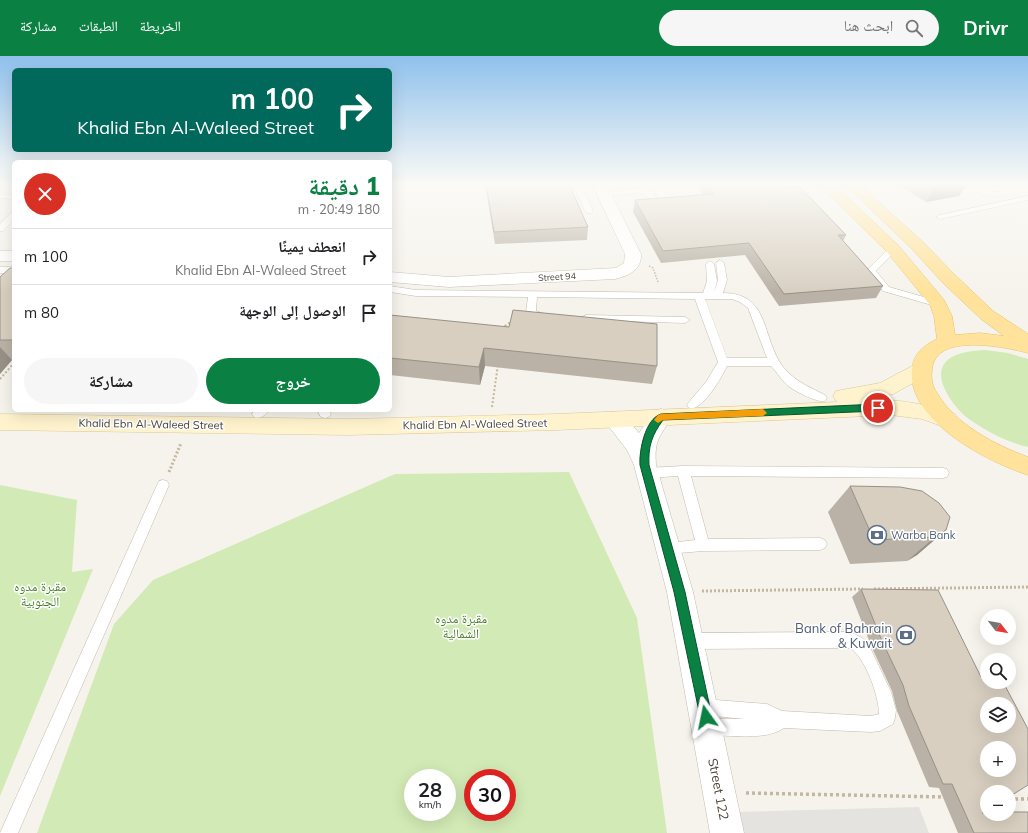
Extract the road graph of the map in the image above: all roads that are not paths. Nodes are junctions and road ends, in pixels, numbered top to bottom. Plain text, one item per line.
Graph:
1 (9, 220) edge
2 (617, 220) edge
3 (863, 220) edge
4 (891, 220) edge
5 (0, 229) edge
6 (893, 249) junction
7 (10, 258) edge
8 (715, 263) edge
9 (0, 270) edge
10 (392, 277) edge
11 (948, 278) junction
12 (921, 283) junction
13 (392, 289) edge
14 (533, 295) junction
15 (708, 296) junction
16 (938, 304) junction
17 (555, 317) edge
18 (578, 318) edge
19 (685, 320) dead end
20 (947, 342) junction
21 (1028, 343) edge
22 (1028, 347) edge
23 (723, 362) junction
24 (774, 362) junction
25 (921, 370) junction
26 (821, 398) junction
27 (693, 405) junction
28 (0, 409) edge
29 (12, 410) edge
30 (99, 412) edge
31 (261, 412) edge
32 (324, 412) edge
33 (661, 417) junction
34 (614, 419) junction
35 (947, 420) junction
36 (0, 422) edge
37 (1024, 467) edge
38 (646, 469) junction
39 (683, 471) junction
40 (943, 473) dead end
41 (163, 484) road end
42 (820, 544) dead end
43 (703, 545) junction
44 (668, 548) junction
45 (690, 641) junction
46 (705, 717) junction
47 (8, 833) edge
48 (727, 833) edge

1 - 5 lane
2 - 10 street, Street 94
3 - 6 main road
4 - 11 main road
6 - 12 main road
6 - 16 lane
7 - 9 lane
8 - 15 lane
11 - 12 main road
11 - 21 main road
12 - 16 main road
13 - 14 lane
14 - 15 lane
14 - 17 lane
15 - 23 lane
15 - 24 lane
16 - 20 main road
18 - 19 lane
20 - 22 main road
20 - 25 main road
23 - 24 lane
23 - 27 lane
24 - 26 lane
25 - 26 main road, Khalid Ebn Al-Waleed Street
25 - 35 main road
26 - 27 main road, Khalid Ebn Al-Waleed Street
27 - 32 main road, Khalid Ebn Al-Waleed Street
28 - 29 main road
30 - 31 main road, Khalid Ebn Al-Waleed Street
31 - 32 main road, Khalid Ebn Al-Waleed Street
33 - 34 main road, Khalid Ebn Al-Waleed Street
33 - 35 main road, Khalid Ebn Al-Waleed Street
33 - 38 street, Street 122
34 - 36 main road, Khalid Ebn Al-Waleed Street
34 - 38 street, Street 122
35 - 37 main road
38 - 39 lane
38 - 44 street, Street 122
39 - 40 lane
39 - 43 lane
41 - 47 lane
42 - 43 lane
43 - 44 lane
44 - 45 street, Street 122
45 - 46 street, Street 122
45 - 46 lane
46 - 48 street, Street 122

